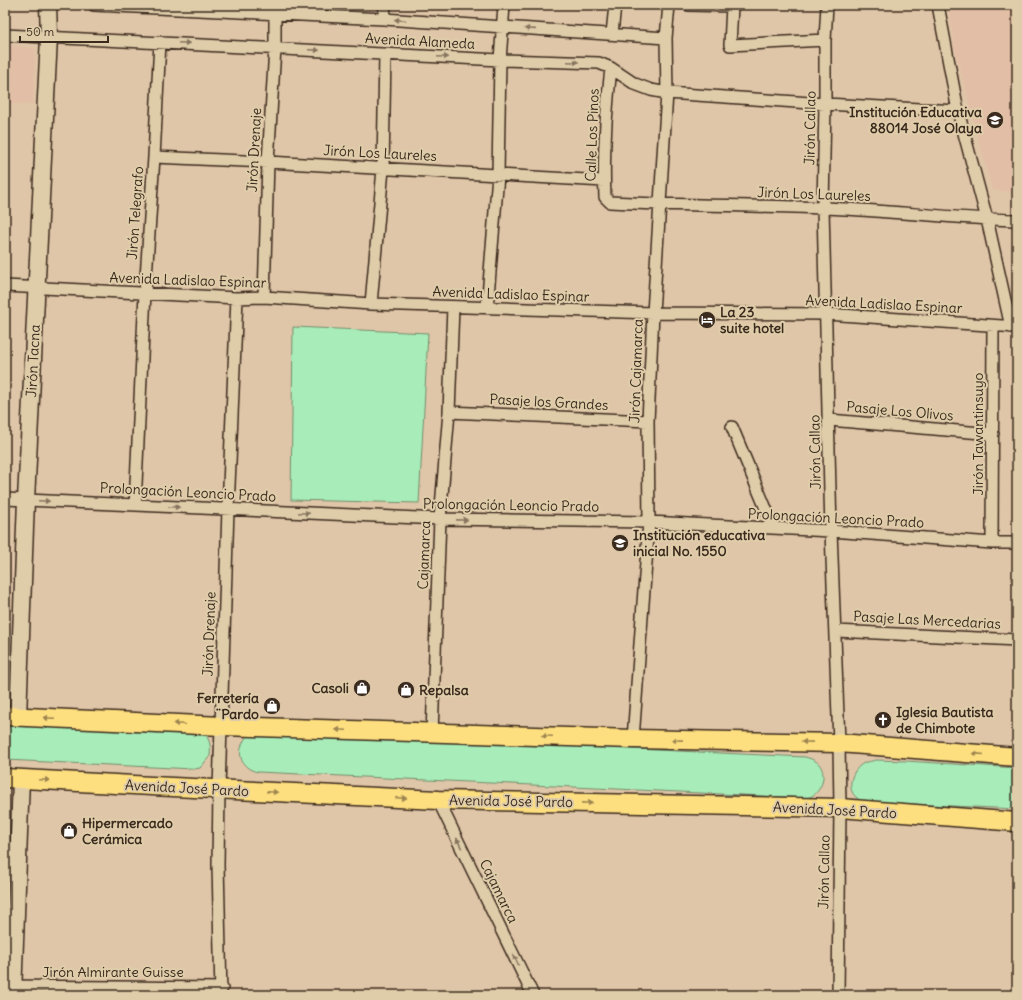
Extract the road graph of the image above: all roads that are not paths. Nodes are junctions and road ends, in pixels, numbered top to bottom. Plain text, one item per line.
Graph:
1 (48, 5) edge
2 (94, 5) edge
3 (385, 5) edge
4 (504, 5) edge
5 (615, 5) edge
6 (669, 5) edge
7 (688, 5) edge
8 (827, 5) edge
9 (938, 5) edge
10 (163, 7) edge
11 (274, 9) edge
12 (384, 19) junction
13 (503, 27) junction
14 (612, 34) junction
15 (5, 35) edge
16 (49, 37) junction
17 (666, 38) junction
18 (825, 40) junction
19 (160, 42) junction
20 (274, 48) junction
21 (385, 54) junction
22 (500, 60) junction
23 (611, 68) junction
24 (667, 93) junction
25 (825, 104) junction
26 (958, 111) junction
27 (154, 157) junction
28 (268, 162) junction
29 (383, 169) junction
30 (498, 175) junction
31 (604, 181) junction
32 (610, 202) joint
33 (660, 205) junction
34 (823, 208) junction
35 (987, 219) junction
36 (1017, 220) edge
37 (5, 286) edge
38 (36, 288) junction
39 (145, 293) junction
40 (264, 297) junction
41 (237, 298) junction
42 (371, 304) junction
43 (453, 307) junction
44 (487, 308) junction
45 (653, 313) junction
46 (826, 314) junction
47 (993, 326) junction
48 (1014, 327) edge
49 (449, 412) junction
50 (829, 420) junction
51 (648, 421) junction
52 (732, 427) dead end
53 (993, 434) junction
54 (5, 499) edge
55 (26, 500) junction
56 (135, 505) junction
57 (228, 509) junction
58 (440, 519) junction
59 (649, 522) junction
60 (774, 528) junction
61 (831, 531) junction
62 (992, 543) junction
63 (1017, 543) edge
64 (836, 631) junction
65 (1017, 640) edge
66 (11, 716) edge
67 (222, 726) junction
68 (432, 733) junction
69 (633, 739) junction
70 (839, 743) junction
71 (1017, 758) edge
72 (13, 778) edge
73 (219, 789) junction
74 (438, 800) junction
75 (840, 808) junction
76 (1017, 822) edge
77 (10, 989) edge
78 (222, 992) edge
79 (533, 995) edge
80 (838, 995) edge

1 - 16 street, Jirón Tacna
2 - 10 street, Avenida Alameda
3 - 12 street
4 - 13 street
5 - 14 street
6 - 17 street, Jirón Cajamarca
7 - 18 street
8 - 18 street, Jirón Callao
9 - 26 street
10 - 11 street, Avenida Alameda
11 - 12 street, Avenida Alameda
11 - 20 street, Jirón Drenaje
13 -> 12 street, Avenida Alameda
14 -> 13 street, Avenida Alameda
13 - 22 street
14 - 17 street, Avenida Alameda
15 - 16 street, Avenida Alameda
16 - 19 street, Avenida Alameda
16 - 38 street, Jirón Tacna
17 - 24 street, Jirón Cajamarca
18 - 25 street, Jirón Callao
19 -> 20 street, Avenida Alameda
19 - 27 street, Jirón Telegrafo
20 -> 21 street, Avenida Alameda
20 - 28 street, Jirón Drenaje
21 -> 22 street, Avenida Alameda
21 - 29 street
22 -> 23 street, Avenida Alameda
22 - 30 street
23 - 24 street, Avenida Alameda
23 - 31 street, Calle Los Pinos
24 - 25 street, Avenida Alameda
24 - 33 street, Jirón Cajamarca
25 - 26 street, Avenida Alameda
25 - 34 street, Jirón Callao
26 - 35 street
27 - 28 street, Jirón Los Laureles
27 - 39 street, Jirón Telegrafo
28 - 29 street, Jirón Los Laureles
28 - 40 street, Jirón Drenaje
29 - 30 street, Jirón Los Laureles
29 - 42 street
30 - 31 street, Jirón Los Laureles
30 - 44 street
31 - 32 street, Calle Los Pinos
32 - 33 street, Jirón Los Laureles
33 - 34 street, Jirón Los Laureles
33 - 45 street, Jirón Cajamarca
34 - 35 street, Jirón Los Laureles
34 - 46 street, Jirón Callao
35 - 36 street, Jirón Los Laureles
35 - 48 street
37 - 38 street, Avenida Ladislao Espinar
38 - 39 street, Avenida Ladislao Espinar
38 - 55 street, Jirón Tacna
39 - 41 street, Avenida Ladislao Espinar
39 - 56 street, Jirón Telegrafo
40 - 41 street, Avenida Ladislao Espinar
40 - 42 street, Avenida Ladislao Espinar
41 - 57 street, Jirón Drenaje
42 - 43 street, Avenida Ladislao Espinar
43 - 44 street, Avenida Ladislao Espinar
43 - 49 street, Cajamarca
44 - 45 street, Avenida Ladislao Espinar
45 - 46 street, Avenida Ladislao Espinar
45 - 51 street, Jirón Cajamarca
46 - 47 street, Avenida Ladislao Espinar
46 - 50 street, Jirón Callao
47 - 48 street, Avenida Ladislao Espinar
47 - 53 street, Jirón Tawantinsuyo
49 - 51 street, Pasaje los Grandes
49 - 58 street, Cajamarca
50 - 53 street, Pasaje Los Olivos
50 - 61 street, Jirón Callao
51 - 59 street, Jirón Cajamarca
52 - 60 street
53 - 62 street, Jirón Tawantinsuyo
54 - 55 street, Prolongación Leoncio Prado
55 -> 56 street, Prolongación Leoncio Prado
55 - 66 street, Jirón Tacna
56 -> 57 street, Prolongación Leoncio Prado
57 -> 58 street, Prolongación Leoncio Prado
57 - 67 street, Jirón Drenaje
58 -> 59 street, Prolongación Leoncio Prado
58 - 68 street, Cajamarca
59 - 60 street, Prolongación Leoncio Prado
59 - 69 street, Jirón Cajamarca
60 - 61 street, Prolongación Leoncio Prado
61 - 62 street, Prolongación Leoncio Prado
61 - 64 street, Jirón Callao
62 - 63 street, Prolongación Leoncio Prado
64 - 65 street, Pasaje Las Mercedarias
64 - 70 street, Jirón Callao
67 -> 66 main road
68 -> 67 main road
67 - 73 street, Jirón Drenaje
69 -> 68 main road
70 -> 69 main road
71 -> 70 main road
70 - 75 street, Jirón Callao
72 -> 73 main road, Avenida José Pardo
72 - 77 street
73 -> 74 main road, Avenida José Pardo
73 - 78 street, Jirón Drenaje
74 -> 75 main road, Avenida José Pardo
79 -> 74 street, Cajamarca
75 - 76 main road, Avenida José Pardo
75 - 80 street, Jirón Callao
77 - 78 street, Jirón Almirante Guisse

